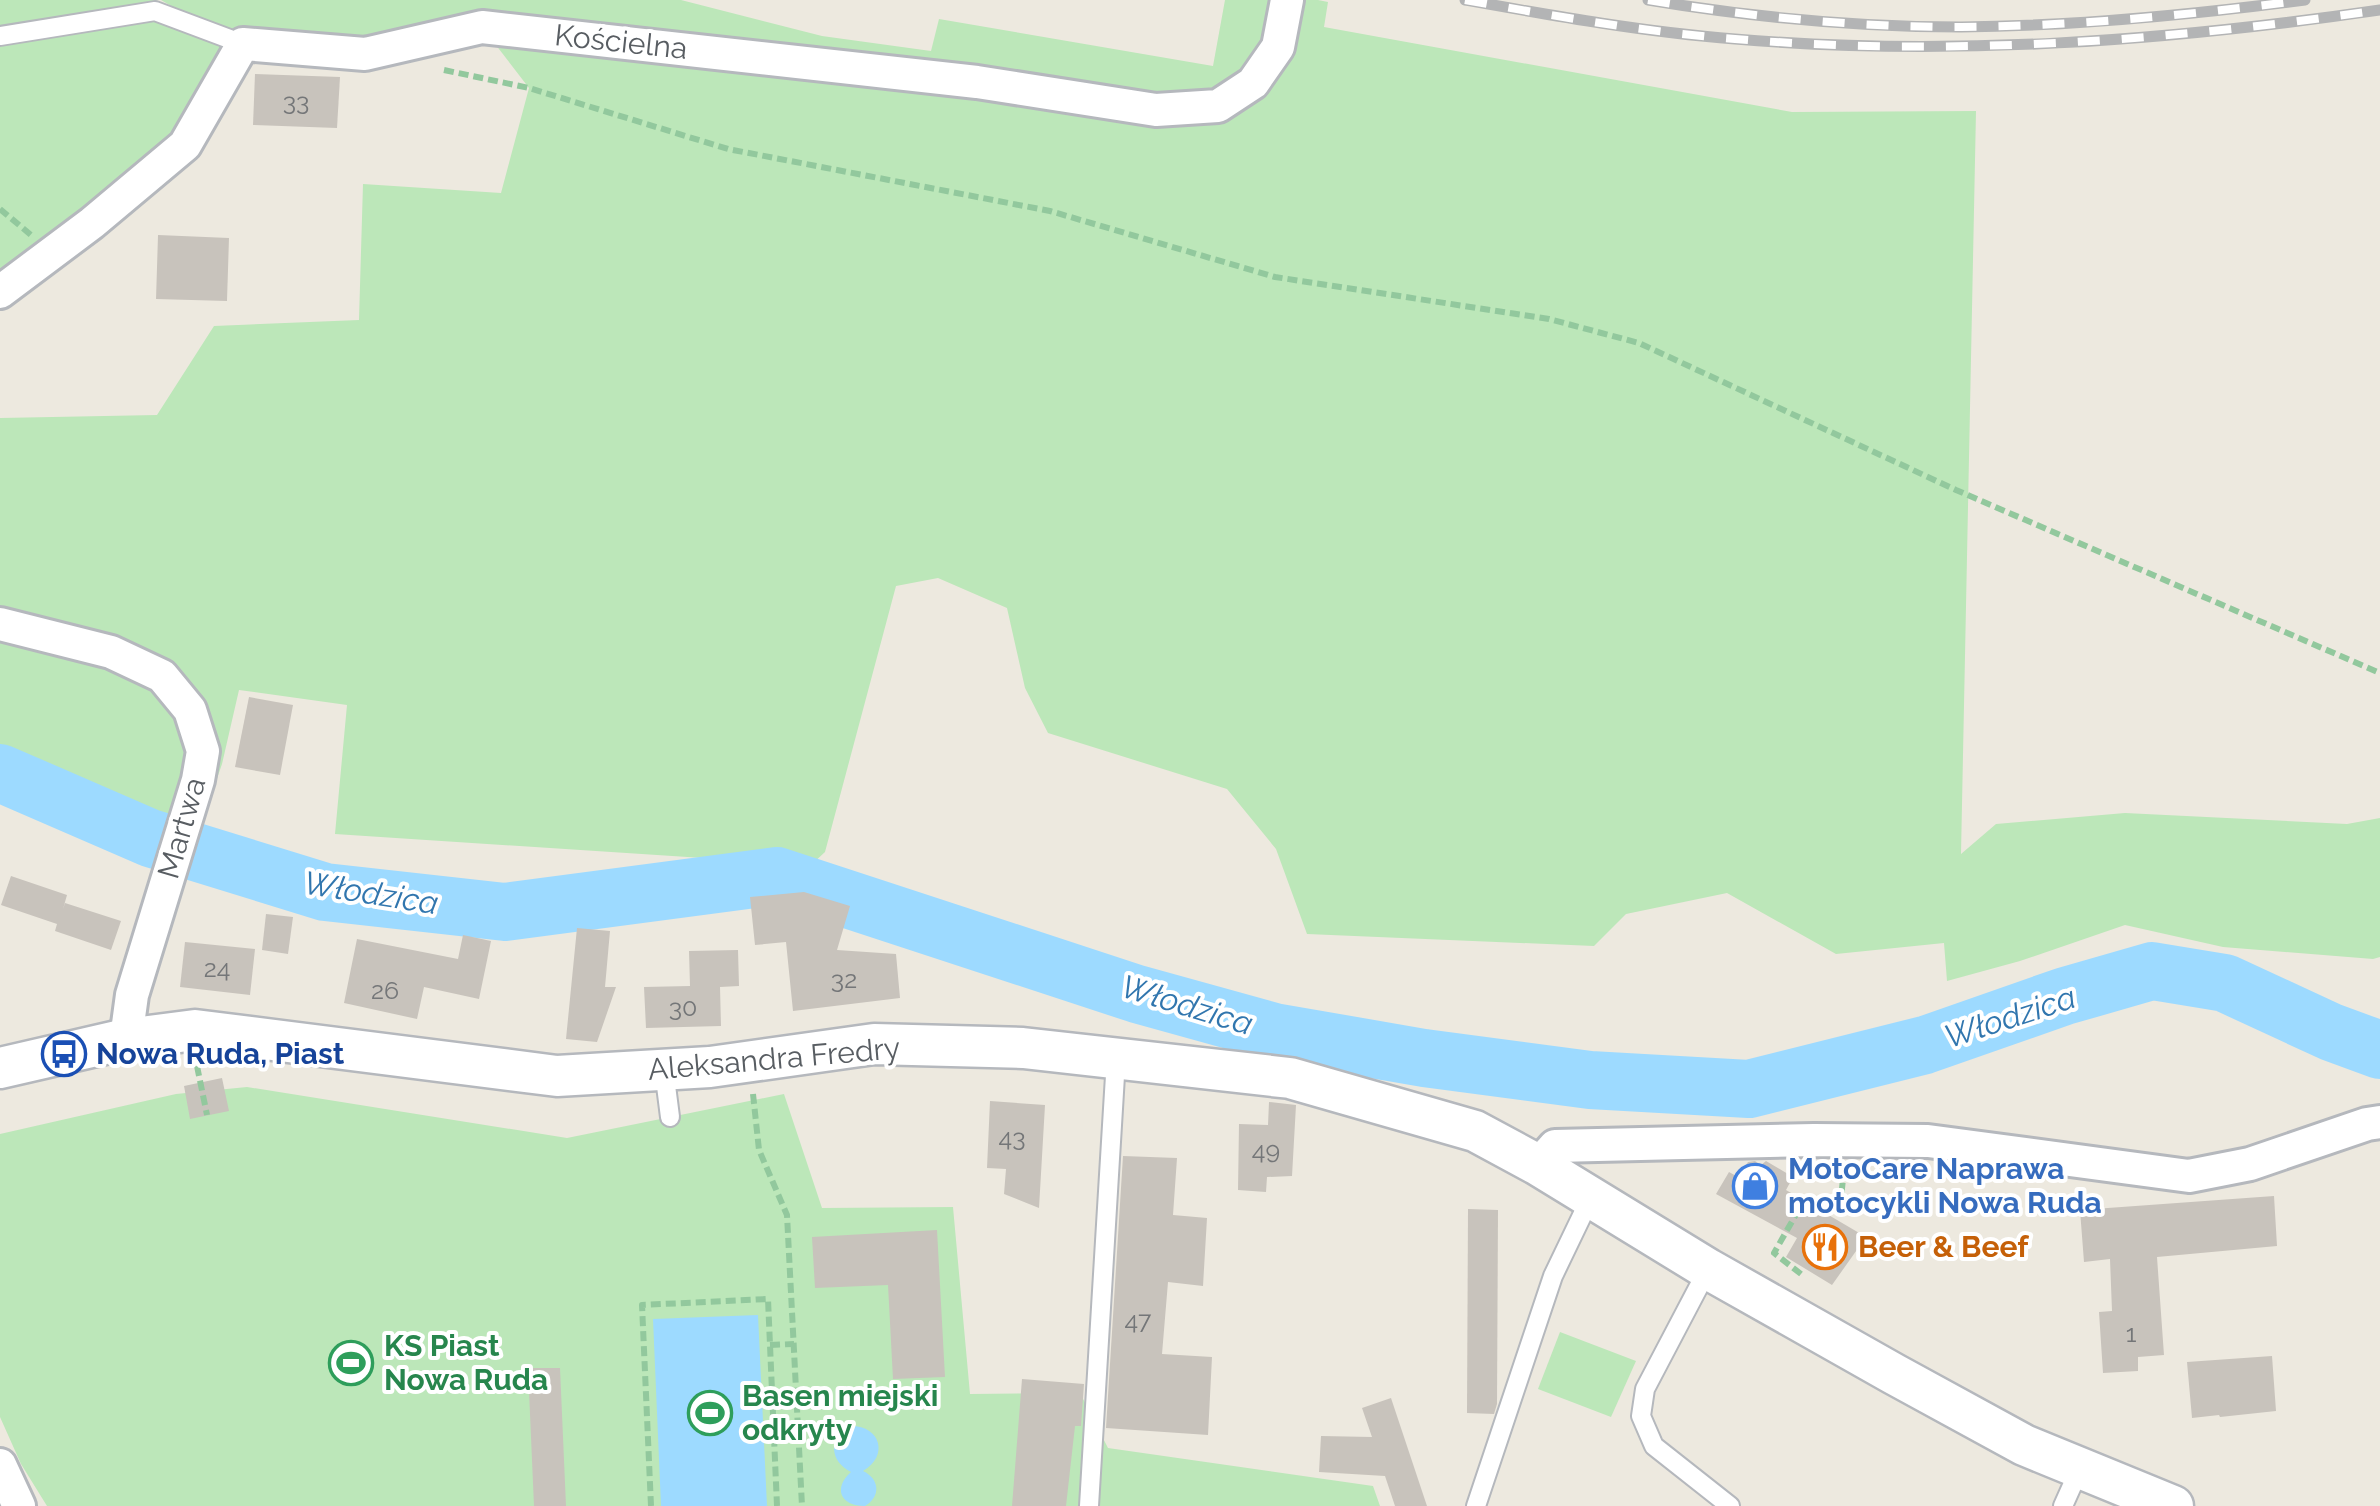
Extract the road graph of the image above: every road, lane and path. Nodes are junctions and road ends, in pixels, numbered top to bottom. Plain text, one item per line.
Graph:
1 (1287, 0) edge
2 (0, 36) edge
3 (243, 44) junction
4 (438, 69) dead end
5 (0, 210) edge
6 (43, 245) dead end
7 (0, 292) edge
8 (0, 624) edge
9 (2380, 673) edge
10 (126, 1038) junction
11 (1116, 1059) junction
12 (197, 1066) dead end
13 (0, 1068) edge
14 (664, 1070) junction
15 (751, 1078) dead end
16 (207, 1116) dead end
17 (670, 1117) dead end
18 (2380, 1122) edge
19 (1846, 1140) junction
20 (1538, 1166) junction
21 (1590, 1199) junction
22 (1708, 1269) junction
23 (1802, 1274) dead end
24 (794, 1344) junction
25 (770, 1346) junction
26 (0, 1465) edge
27 (2080, 1468) junction
28 (19, 1506) edge
29 (651, 1506) edge
30 (777, 1506) edge
31 (802, 1506) edge
32 (1089, 1506) edge
33 (1476, 1506) edge
34 (1730, 1506) edge
35 (2063, 1506) edge
36 (2173, 1506) edge

1 - 3 street, Kościelna
2 - 3 lane
3 - 7 street
4 - 9 path
5 - 6 path
8 - 10 street, Martwa
10 - 13 street, Aleksandra Fredry
10 - 14 street, Aleksandra Fredry
11 - 14 street, Aleksandra Fredry
11 - 20 street, Aleksandra Fredry
11 - 32 lane
12 - 16 path
14 - 17 lane
15 - 24 path
18 - 19 street
19 - 20 street
19 - 23 path
20 - 21 street, Aleksandra Fredry
21 - 22 street, Aleksandra Fredry
21 - 33 lane
22 - 27 street, Aleksandra Fredry
22 - 34 lane
24 - 25 path
24 - 31 path
25 - 29 path
25 - 30 path
26 - 28 street
27 - 35 lane
27 - 36 street, Aleksandra Fredry

